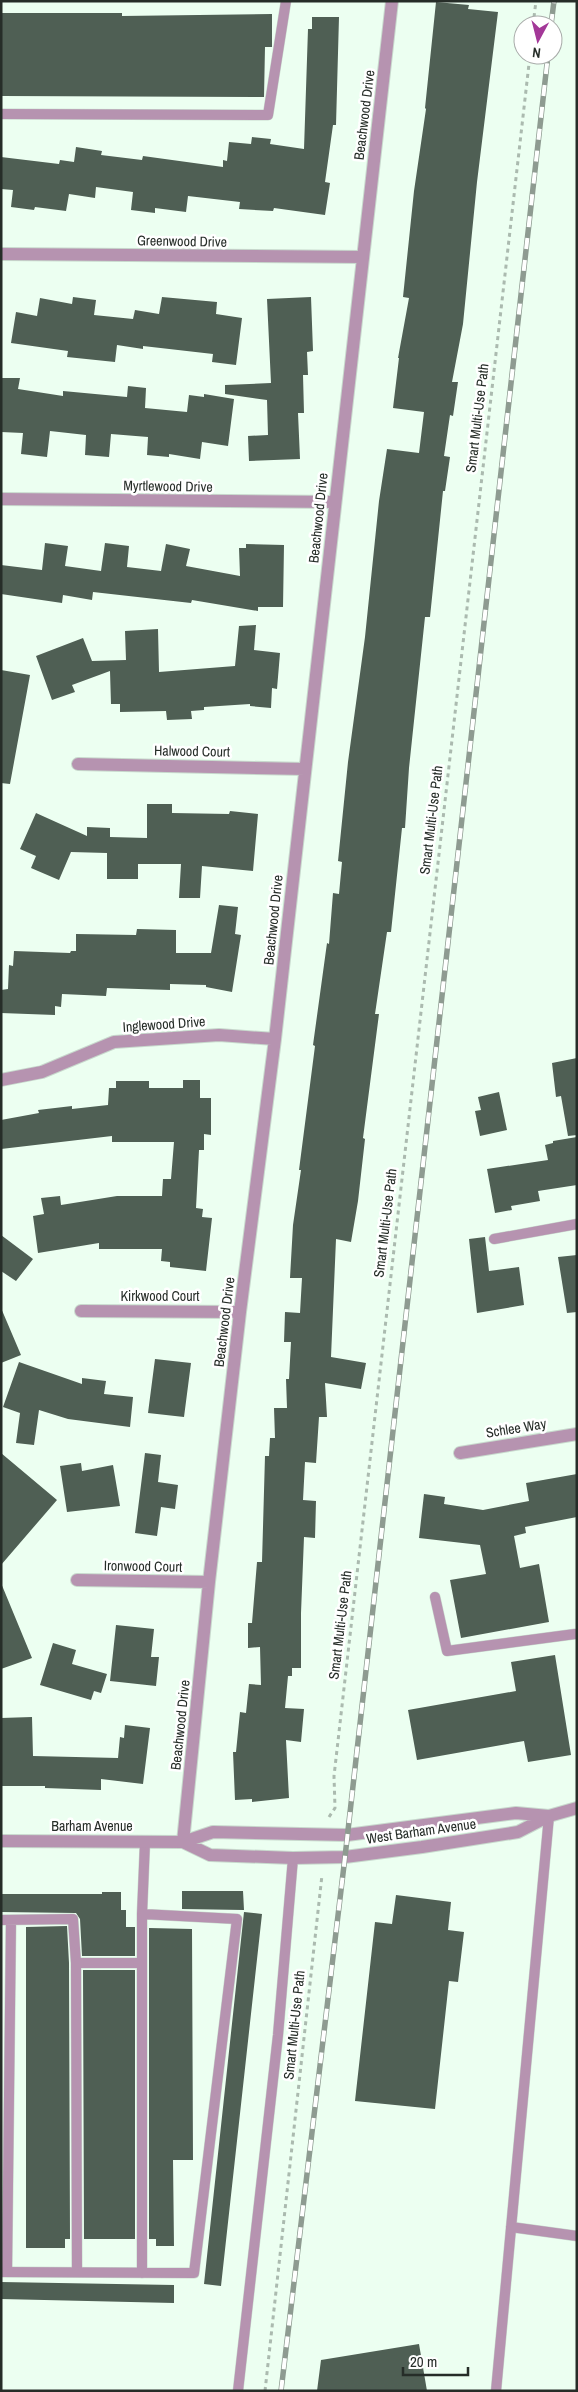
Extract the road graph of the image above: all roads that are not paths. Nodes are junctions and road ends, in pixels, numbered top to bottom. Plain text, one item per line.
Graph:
1 (286, 1) edge
2 (392, 1) edge
3 (1, 114) edge
4 (1, 254) edge
5 (363, 257) junction
6 (1, 498) edge
7 (335, 502) junction
8 (78, 764) dead end
9 (305, 769) junction
10 (275, 1039) junction
11 (1, 1080) edge
12 (577, 1224) edge
13 (494, 1239) dead end
14 (81, 1311) dead end
15 (240, 1312) junction
16 (577, 1434) edge
17 (460, 1453) dead end
18 (77, 1580) dead end
19 (209, 1582) junction
20 (436, 1597) dead end
21 (576, 1637) edge
22 (577, 1808) edge
23 (549, 1816) junction
24 (293, 1836) joint
25 (1, 1841) edge
26 (145, 1842) junction
27 (183, 1842) junction
28 (293, 1858) junction
29 (142, 1914) junction
30 (6, 1920) edge
31 (76, 1963) junction
32 (142, 1963) junction
33 (511, 2227) junction
34 (577, 2236) edge
35 (4, 2272) edge
36 (77, 2272) junction
37 (142, 2273) junction
38 (238, 2391) edge
39 (496, 2391) edge

1 - 3 lane
2 - 5 street, Beachwood Drive
4 - 5 street, Greenwood Drive
5 - 7 street, Beachwood Drive
6 - 7 street, Myrtlewood Drive
7 - 9 street, Beachwood Drive
8 - 9 street, Halwood Court
9 - 10 street, Beachwood Drive
10 - 11 street, Inglewood Drive
10 - 15 street, Beachwood Drive
12 - 13 lane
14 - 15 street, Kirkwood Court
15 - 19 street, Beachwood Drive
16 - 17 street, Schlee Way
18 - 19 street, Ironwood Court
19 - 27 street, Beachwood Drive
20 - 21 lane
22 - 23 street, West Barham Avenue
23 - 24 street, West Barham Avenue
23 - 28 street, West Barham Avenue
23 - 33 lane
24 - 27 street, Barham Avenue
25 - 26 street, Barham Avenue
26 - 27 street, Barham Avenue
26 - 29 lane
27 - 28 street, Barham Avenue
28 - 38 lane
29 - 32 lane
29 - 37 lane
30 - 31 lane
30 - 35 lane
31 - 32 lane
31 - 36 lane
32 - 37 lane
33 - 34 lane
33 - 39 lane
35 - 36 lane
36 - 37 lane

